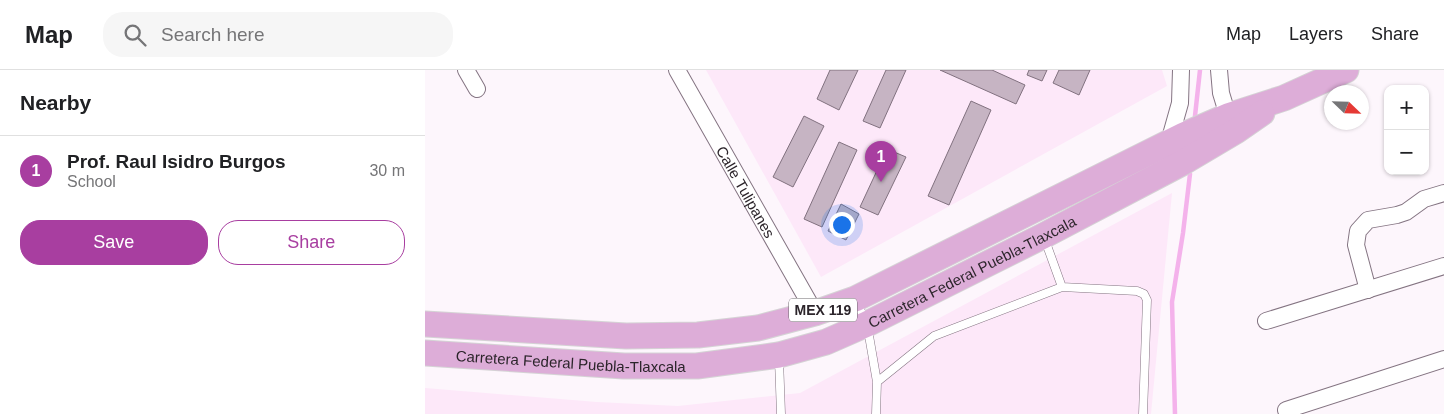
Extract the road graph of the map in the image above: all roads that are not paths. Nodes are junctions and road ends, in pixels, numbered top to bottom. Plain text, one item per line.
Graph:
1 (466, 70) edge
2 (677, 70) edge
3 (1181, 70) edge
4 (1219, 70) edge
5 (1346, 70) edge
6 (477, 90) dead end
7 (1284, 98) junction
8 (1228, 116) junction
9 (1169, 142) junction
10 (1444, 193) edge
11 (1043, 236) junction
12 (1444, 266) edge
13 (1061, 287) junction
14 (1368, 290) junction
15 (855, 299) junction
16 (815, 313) junction
17 (1266, 321) dead end
18 (425, 324) edge
19 (867, 324) junction
20 (425, 353) edge
21 (779, 355) junction
22 (1444, 358) edge
23 (877, 382) junction
24 (1286, 410) dead end
25 (781, 414) edge
26 (876, 414) edge
27 (1143, 414) edge

1 - 6 street
2 - 16 street, Calle Tulipanes
3 - 9 street
4 - 8 street
5 - 7 main road, Carretera Federal Puebla-Tlaxcala / MEX 119
7 - 8 main road, Carretera Federal Puebla-Tlaxcala / MEX 119
7 - 11 main road, Carretera Federal Puebla-Tlaxcala / MEX 119
8 - 9 main road, Carretera Federal Puebla-Tlaxcala / MEX 119
9 - 15 main road, Carretera Federal Puebla-Tlaxcala / MEX 119
10 - 14 street
11 - 13 lane
11 - 19 main road, Carretera Federal Puebla-Tlaxcala / MEX 119
12 - 14 street
13 - 23 lane
13 - 27 lane
14 - 17 street
15 - 16 main road, Carretera Federal Puebla-Tlaxcala / MEX 119
15 - 19 lane
16 - 18 main road, Carretera Federal Puebla-Tlaxcala / MEX 119
19 - 21 main road, Carretera Federal Puebla-Tlaxcala / MEX 119
19 - 23 lane
20 - 21 main road, Carretera Federal Puebla-Tlaxcala / MEX 119
21 - 25 lane
22 - 24 street
23 - 26 lane

